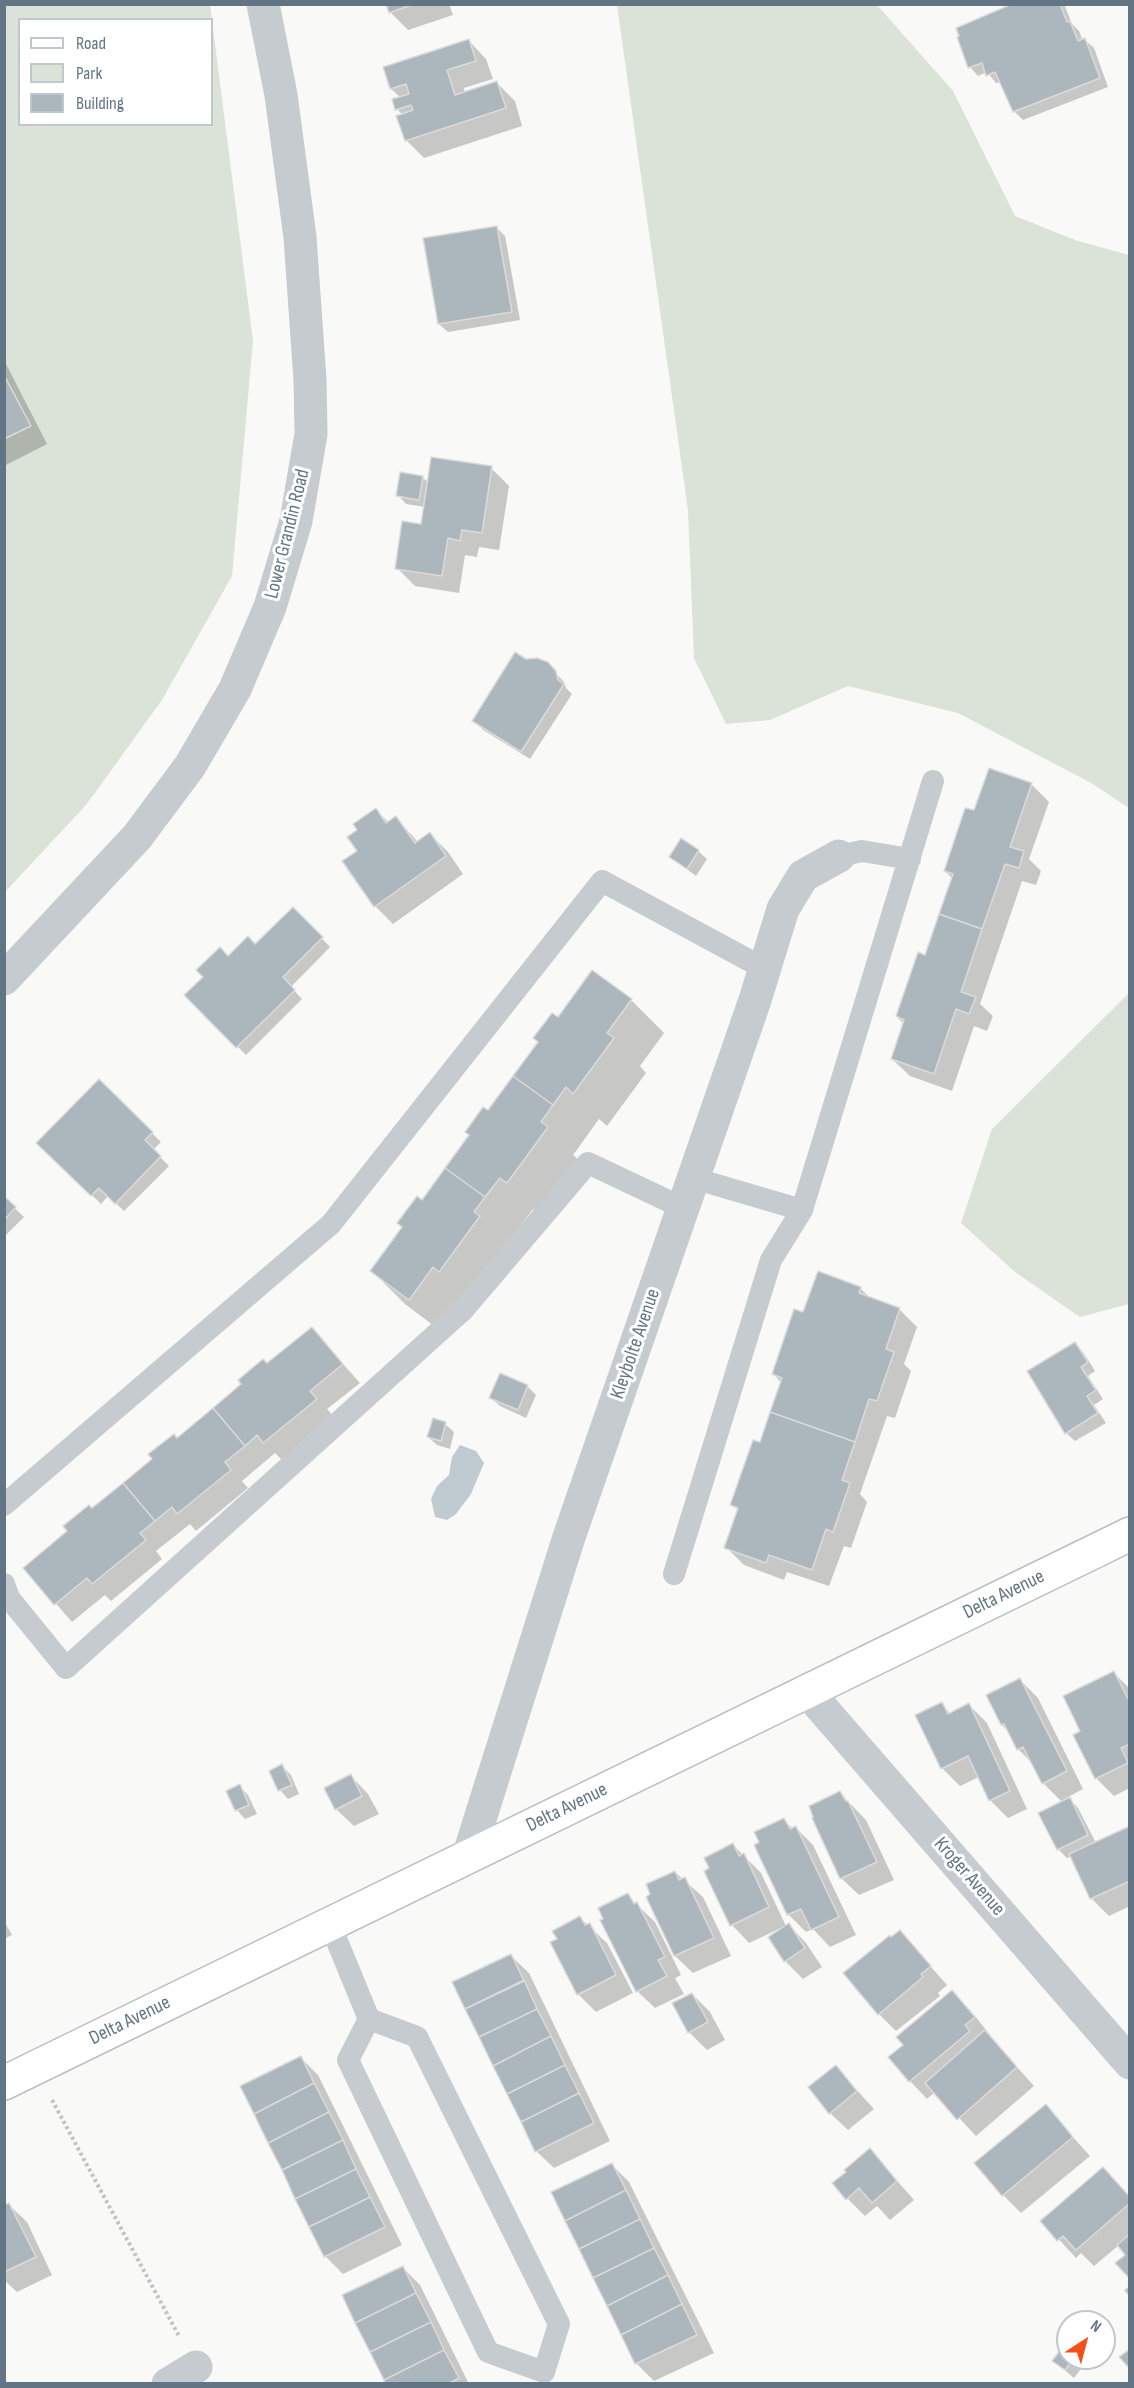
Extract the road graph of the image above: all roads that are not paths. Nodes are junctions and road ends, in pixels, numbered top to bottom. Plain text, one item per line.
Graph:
1 (263, 4) edge
2 (933, 781) dead end
3 (839, 856) joint
4 (910, 859) junction
5 (765, 969) junction
6 (4, 979) edge
7 (688, 1193) junction
8 (802, 1210) junction
9 (4, 1505) edge
10 (1130, 1534) edge
11 (674, 1574) dead end
12 (4, 1584) edge
13 (807, 1691) junction
14 (468, 1857) junction
15 (330, 1924) junction
16 (369, 2019) junction
17 (1130, 2063) edge
18 (4, 2083) edge
19 (196, 2367) road end
20 (168, 2384) edge

1 - 6 street, Lower Grandin Road
2 - 4 lane
3 - 4 lane
3 - 5 street, Kleybolte Avenue
4 - 8 lane
5 - 7 street, Kleybolte Avenue
5 - 9 lane
7 - 8 lane
7 - 12 lane
7 - 14 street, Kleybolte Avenue
8 - 11 lane
10 - 13 main road, Delta Avenue
13 - 14 main road, Delta Avenue
13 - 17 street, Kroger Avenue
14 - 15 main road, Delta Avenue
15 - 16 lane
15 - 18 main road, Delta Avenue
16 - 16 lane
19 - 20 street

